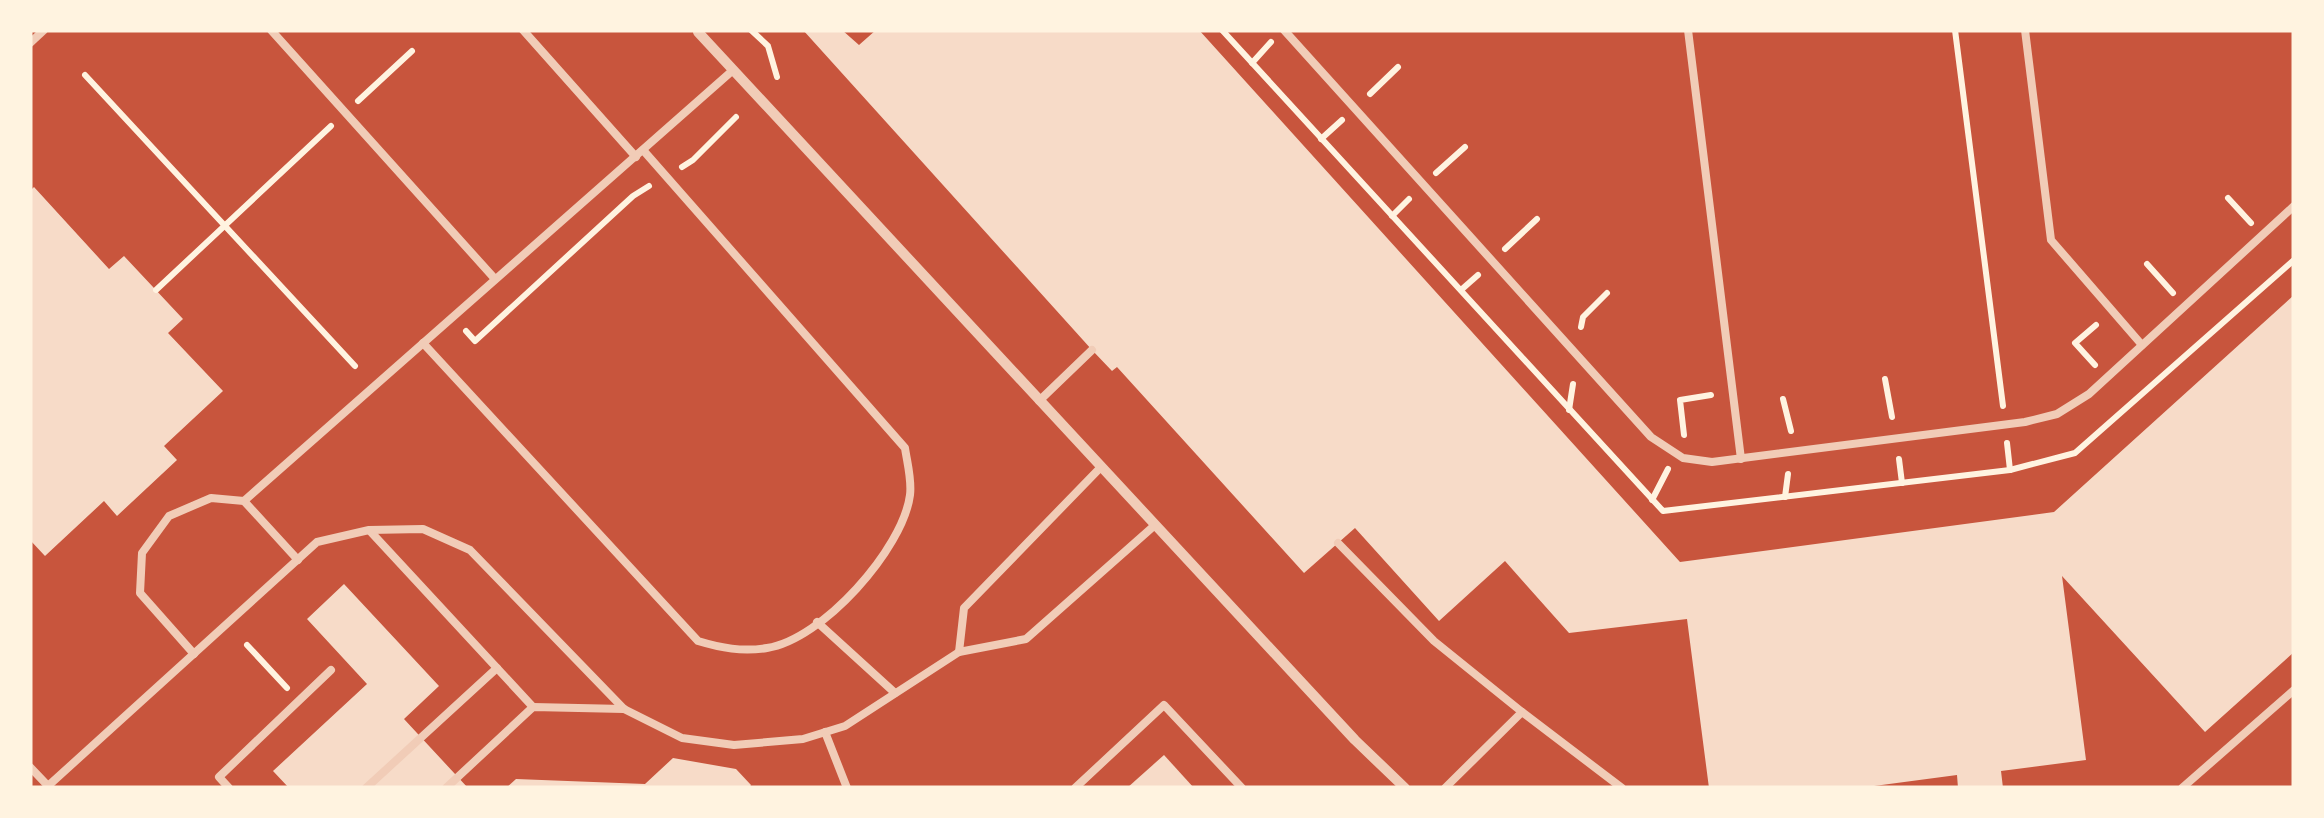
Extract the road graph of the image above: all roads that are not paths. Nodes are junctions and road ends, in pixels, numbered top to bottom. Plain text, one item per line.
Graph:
1 (44, 30) edge
2 (271, 30) edge
3 (523, 30) edge
4 (1284, 30) edge
5 (1688, 30) edge
6 (2025, 30) edge
7 (698, 31) edge
8 (30, 43) edge
9 (732, 72) junction
10 (639, 153) junction
11 (2294, 206) edge
12 (496, 279) junction
13 (423, 343) junction
14 (2142, 345) junction
15 (1092, 350) dead end
16 (1039, 401) junction
17 (1741, 459) junction
18 (1102, 467) junction
19 (244, 500) junction
20 (1155, 525) junction
21 (369, 530) junction
22 (1338, 544) dead end
23 (298, 560) junction
24 (817, 622) junction
25 (959, 652) junction
26 (194, 654) junction
27 (497, 668) junction
28 (331, 670) dead end
29 (2294, 690) edge
30 (896, 693) junction
31 (533, 708) junction
32 (624, 709) junction
33 (1522, 712) junction
34 (825, 732) junction
35 (30, 767) edge
36 (49, 787) edge
37 (229, 788) edge
38 (366, 788) edge
39 (446, 788) edge
40 (847, 788) edge
41 (1075, 788) edge
42 (1242, 788) edge
43 (1404, 788) edge
44 (1445, 788) edge
45 (1622, 788) edge
46 (2182, 788) edge

1 - 8 lane
2 - 12 lane
3 - 10 lane
4 - 17 lane
5 - 17 lane
6 - 14 lane
7 - 9 street
9 - 10 lane
9 - 16 street
10 - 12 lane
10 - 24 lane
11 - 14 lane
12 - 13 lane
13 - 19 lane
13 - 24 lane
14 - 17 lane
15 - 16 lane
16 - 18 street
18 - 20 street
18 - 25 lane
19 - 23 lane
19 - 26 lane
20 - 25 lane
20 - 43 street
21 - 23 lane
21 - 27 lane
21 - 32 lane
22 - 33 lane
23 - 26 lane
24 - 30 lane
25 - 30 lane
26 - 36 lane
27 - 31 lane
27 - 38 lane
28 - 37 lane
29 - 46 lane
30 - 34 lane
31 - 32 lane
31 - 39 lane
32 - 34 lane
33 - 44 lane
33 - 45 lane
34 - 40 lane
35 - 36 lane
41 - 42 lane

